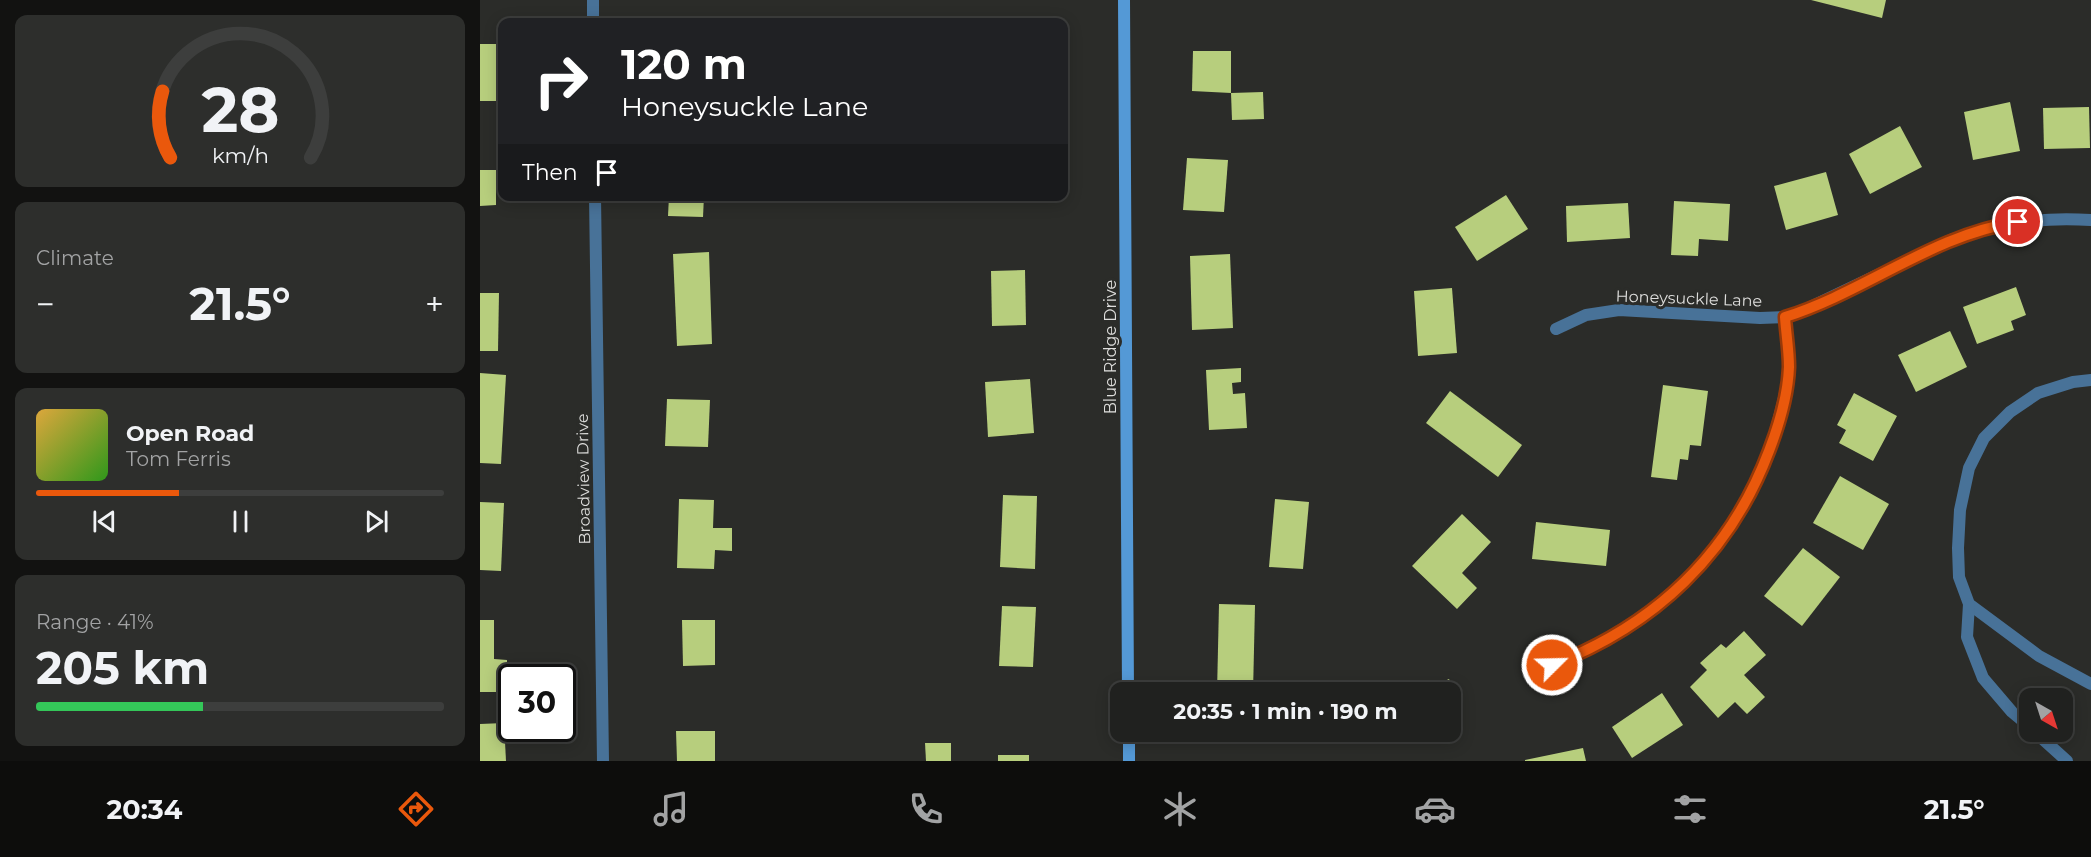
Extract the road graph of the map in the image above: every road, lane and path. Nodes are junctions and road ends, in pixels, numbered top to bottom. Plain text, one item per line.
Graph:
1 (593, 0) edge
2 (1124, 0) edge
3 (593, 18) edge
4 (595, 201) edge
5 (2091, 220) edge
6 (1785, 317) junction
7 (1556, 329) dead end
8 (2091, 380) edge
9 (1969, 604) junction
10 (1552, 665) dead end
11 (1128, 682) edge
12 (2091, 684) edge
13 (2019, 718) edge
14 (1129, 742) edge
15 (2046, 742) edge
16 (603, 761) edge
17 (1129, 761) edge
18 (2067, 761) edge

1 - 3 street
2 - 11 street, Blue Ridge Drive
4 - 16 street, Broadview Drive
5 - 6 street, Honeysuckle Lane
6 - 7 street, Honeysuckle Lane
6 - 10 street
8 - 9 street
9 - 12 street
9 - 13 street
14 - 17 street
15 - 18 street

